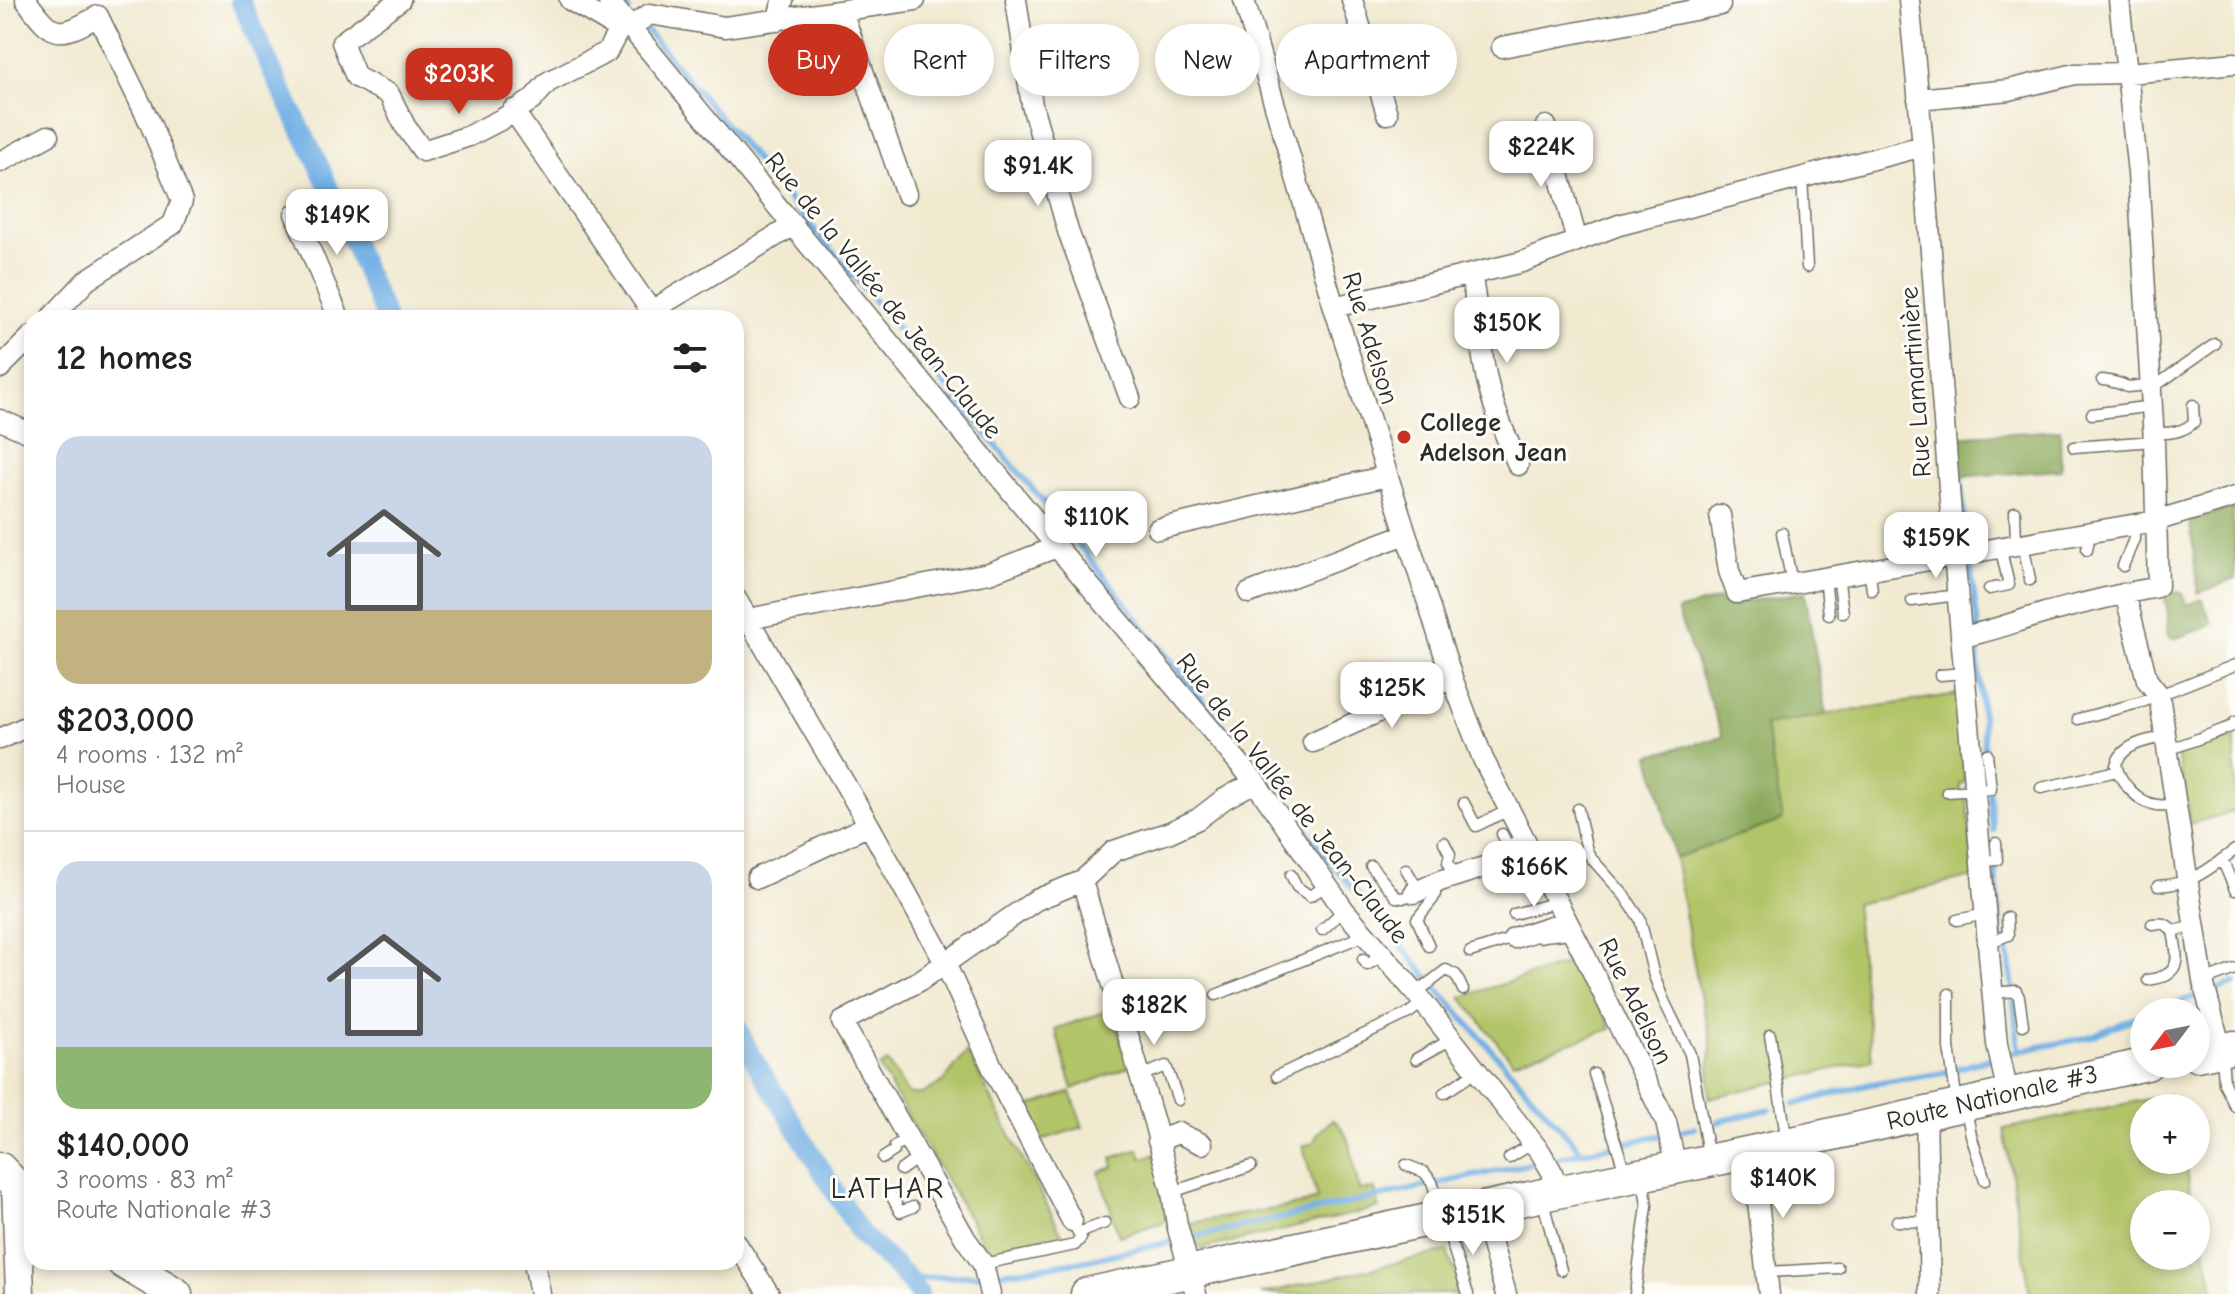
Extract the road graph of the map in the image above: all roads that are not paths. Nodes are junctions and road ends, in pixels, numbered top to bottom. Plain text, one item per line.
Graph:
1 (26, 0) edge
2 (400, 0) edge
3 (570, 0) edge
4 (608, 0) edge
5 (783, 0) edge
6 (915, 0) edge
7 (1016, 0) edge
8 (1244, 0) edge
9 (1352, 0) edge
10 (1719, 0) edge
11 (1909, 0) edge
12 (2119, 0) edge
13 (842, 11) junction
14 (777, 21) junction
15 (631, 23) junction
16 (1502, 47) dead end
17 (2235, 63) edge
18 (2128, 73) junction
19 (1918, 99) junction
20 (513, 110) junction
21 (1387, 114) dead end
22 (1546, 126) dead end
23 (48, 136) dead end
24 (1923, 146) junction
25 (0, 162) edge
26 (1802, 177) junction
27 (906, 194) dead end
28 (295, 214) dead end
29 (794, 225) junction
30 (1577, 241) junction
31 (1807, 267) dead end
32 (1471, 274) junction
33 (1334, 307) junction
34 (59, 310) edge
35 (336, 310) edge
36 (642, 310) edge
37 (652, 310) edge
38 (24, 344) edge
39 (2215, 344) dead end
40 (0, 368) edge
41 (2102, 380) dead end
42 (2151, 395) junction
43 (1130, 398) dead end
44 (2193, 405) dead end
45 (2092, 414) dead end
46 (0, 420) edge
47 (24, 430) edge
48 (2154, 438) junction
49 (2074, 447) dead end
50 (1518, 465) dead end
51 (1387, 476) junction
52 (2235, 497) edge
53 (2015, 512) dead end
54 (1720, 515) dead end
55 (2155, 521) junction
56 (2134, 525) junction
57 (1158, 529) dead end
58 (1782, 533) dead end
59 (1406, 534) junction
60 (1925, 539) dead end
61 (2013, 544) junction
62 (1953, 545) junction
63 (1057, 547) junction
64 (2123, 566) dead end
65 (1832, 576) junction
66 (2030, 580) dead end
67 (1785, 587) junction
68 (1989, 589) dead end
69 (1249, 593) dead end
70 (2125, 593) junction
71 (1957, 595) junction
72 (1912, 601) dead end
73 (1843, 613) dead end
74 (1829, 615) dead end
75 (744, 621) edge
76 (744, 624) edge
77 (1964, 631) junction
78 (2235, 665) edge
79 (1964, 673) junction
80 (1940, 675) dead end
81 (1452, 678) junction
82 (2159, 695) junction
83 (2078, 719) dead end
84 (2235, 722) edge
85 (24, 728) edge
86 (0, 739) edge
87 (1313, 742) dead end
88 (2167, 743) junction
89 (1987, 754) dead end
90 (2117, 771) junction
91 (1255, 782) junction
92 (2041, 788) dead end
93 (1974, 789) junction
94 (1947, 792) dead end
95 (1464, 803) dead end
96 (2176, 804) junction
97 (1578, 809) dead end
98 (1509, 810) junction
99 (869, 825) junction
100 (1502, 834) dead end
101 (1444, 842) dead end
102 (1996, 843) dead end
103 (1527, 845) junction
104 (2235, 850) edge
105 (2222, 859) junction
106 (1981, 861) junction
107 (1371, 866) dead end
108 (1406, 869) dead end
109 (1291, 875) dead end
110 (1455, 877) junction
111 (757, 878) dead end
112 (1082, 881) junction
113 (2188, 881) junction
114 (1328, 885) junction
115 (2158, 886) dead end
116 (1421, 890) junction
117 (2235, 890) edge
118 (1557, 902) junction
119 (1344, 910) junction
120 (1514, 914) dead end
121 (1985, 914) junction
122 (2007, 918) dead end
123 (1957, 920) dead end
124 (2152, 924) dead end
125 (1570, 926) junction
126 (2195, 926) junction
127 (1322, 930) dead end
128 (2173, 931) junction
129 (1363, 933) junction
130 (1997, 939) junction
131 (1518, 940) joint
132 (1429, 946) dead end
133 (1470, 952) dead end
134 (945, 963) junction
135 (2235, 969) edge
136 (2148, 980) dead end
137 (2203, 981) junction
138 (1463, 990) dead end
139 (2005, 992) junction
140 (1421, 994) junction
141 (1949, 994) dead end
142 (1216, 995) dead end
143 (2023, 1025) dead end
144 (1770, 1035) dead end
145 (1452, 1039) junction
146 (2217, 1050) edge
147 (1416, 1059) dead end
148 (2130, 1068) edge
149 (1477, 1071) junction
150 (1594, 1074) dead end
151 (1140, 1076) junction
152 (1277, 1076) dead end
153 (1444, 1093) dead end
154 (2008, 1094) junction
155 (1959, 1096) junction
156 (1178, 1100) dead end
157 (2235, 1106) edge
158 (1926, 1112) junction
159 (898, 1140) junction
160 (1158, 1141) junction
161 (1202, 1144) dead end
162 (1787, 1144) junction
163 (1537, 1148) junction
164 (1752, 1152) junction
165 (919, 1157) junction
166 (1674, 1157) junction
167 (883, 1158) dead end
168 (1509, 1158) dead end
169 (1710, 1161) junction
170 (1406, 1165) dead end
171 (1251, 1166) dead end
172 (901, 1170) dead end
173 (1630, 1170) junction
174 (1985, 1180) dead end
175 (16, 1184) edge
176 (1550, 1187) junction
177 (1172, 1192) junction
178 (890, 1193) dead end
179 (1436, 1196) junction
180 (913, 1207) dead end
181 (1482, 1209) junction
182 (1897, 1221) dead end
183 (1927, 1222) junction
184 (1105, 1223) dead end
185 (1075, 1227) junction
186 (744, 1255) edge
187 (983, 1264) junction
188 (1838, 1268) dead end
189 (536, 1270) edge
190 (1561, 1270) dead end
191 (1190, 1272) edge
192 (1767, 1272) junction
193 (989, 1293) edge
194 (20, 1294) edge
195 (540, 1294) edge
196 (769, 1294) edge
197 (1087, 1294) edge
198 (1468, 1294) edge
199 (1506, 1294) edge
200 (1635, 1294) edge
201 (1769, 1294) edge
202 (1930, 1294) edge

1 - 34 street
2 - 20 street
3 - 15 street
4 - 15 street, Rue de la Vallée de Jean-Claude
5 - 14 street
6 - 13 street
7 - 43 street
8 - 33 street, Rue Adelson
9 - 21 street
10 - 16 street
11 - 19 street, Rue Lamartinière
12 - 18 street
13 - 14 street
13 - 27 street
14 - 15 street
15 - 20 street
15 - 29 street, Rue de la Vallée de Jean-Claude
17 - 18 street
18 - 19 street
18 - 42 street
19 - 24 street, Rue Lamartinière
20 - 36 street
22 - 30 street
23 - 25 street
24 - 26 street
24 - 62 street, Rue Lamartinière
26 - 30 street
26 - 31 lane
28 - 35 street
29 - 37 street
29 - 63 street, Rue de la Vallée de Jean-Claude
30 - 32 street
32 - 33 street
32 - 50 street
33 - 51 street, Rue Adelson
38 - 40 street
39 - 42 lane
41 - 42 lane
42 - 45 lane
42 - 48 street
44 - 48 lane
46 - 47 street
48 - 49 lane
48 - 55 street
51 - 57 street
51 - 59 street, Rue Adelson
52 - 55 street
53 - 61 lane
54 - 67 street
55 - 56 street
55 - 70 street
56 - 61 street
56 - 64 lane
58 - 67 lane
59 - 69 street
59 - 81 street, Rue Adelson
60 - 62 lane
61 - 62 street
61 - 66 lane
61 - 68 lane
62 - 65 street
62 - 71 street, Rue Lamartinière
63 - 75 street
63 - 91 street, Rue de la Vallée de Jean-Claude
65 - 67 street
65 - 73 lane
65 - 74 lane
70 - 77 street
70 - 82 street
71 - 72 lane
71 - 77 street, Rue Lamartinière
76 - 99 street
77 - 79 street, Rue Lamartinière
78 - 82 lane
79 - 80 lane
79 - 93 street, Rue Lamartinière
81 - 87 street
81 - 98 street, Rue Adelson
82 - 83 lane
82 - 88 street
84 - 88 lane
85 - 86 street
88 - 90 lane
88 - 96 street
89 - 93 lane
90 - 92 lane
90 - 96 lane
91 - 112 street
91 - 114 street, Rue de la Vallée de Jean-Claude
93 - 94 lane
93 - 106 street, Rue Lamartinière
95 - 98 lane
96 - 113 street
97 - 169 lane
98 - 103 street, Rue Adelson
99 - 111 street
99 - 134 street
100 - 103 lane
101 - 110 lane
102 - 106 lane
103 - 110 street
103 - 118 street, Rue Adelson
104 - 105 lane
105 - 113 lane
105 - 117 lane
106 - 121 street, Rue Lamartinière
107 - 116 lane
108 - 116 lane
109 - 114 lane
110 - 116 street
112 - 134 street
112 - 151 street
113 - 115 lane
113 - 126 street
114 - 119 street, Rue de la Vallée de Jean-Claude
116 - 132 lane
118 - 120 lane
118 - 125 street, Rue Adelson
119 - 127 lane
119 - 129 street, Rue de la Vallée de Jean-Claude
121 - 123 lane
121 - 130 street, Rue Lamartinière
122 - 130 lane
124 - 128 lane
125 - 131 street
125 - 166 street, Rue Adelson
126 - 128 lane
126 - 137 street
128 - 136 lane
129 - 140 street, Rue de la Vallée de Jean-Claude
129 - 142 lane
130 - 139 street, Rue Lamartinière
131 - 133 lane
134 - 159 street
134 - 185 street
135 - 137 lane
137 - 146 street
138 - 140 lane
139 - 143 lane
139 - 154 street, Rue Lamartinière
140 - 145 street, Rue de la Vallée de Jean-Claude
140 - 152 lane
141 - 155 lane
144 - 162 lane
145 - 147 lane
145 - 149 street, Rue de la Vallée de Jean-Claude
146 - 157 lane
148 - 154 main road, Route Nationale #3
149 - 153 lane
149 - 163 street, Rue de la Vallée de Jean-Claude
150 - 173 lane
151 - 156 lane
151 - 160 street
154 - 155 main road, Route Nationale #3
155 - 158 main road, Route Nationale #3
155 - 174 lane
158 - 162 main road, Route Nationale #3
158 - 183 street
159 - 165 street
159 - 167 lane
160 - 161 street
160 - 177 street
162 - 164 main road, Route Nationale #3
163 - 168 lane
163 - 176 street, Rue de la Vallée de Jean-Claude
164 - 169 main road, Route Nationale #3
164 - 192 street
165 - 172 lane
165 - 187 street
166 - 169 main road, Route Nationale #3
166 - 173 main road, Route Nationale #3
170 - 179 lane
171 - 177 lane
173 - 176 main road, Route Nationale #3
173 - 200 lane
175 - 194 main road
176 - 181 main road, Route Nationale #3
176 - 190 lane
177 - 191 street
178 - 180 lane
179 - 181 main road, Route Nationale #3
179 - 191 main road, Route Nationale #3
179 - 198 lane
181 - 199 street
182 - 183 lane
183 - 202 street
184 - 185 lane
185 - 187 lane
186 - 196 street
187 - 193 street
188 - 192 lane
189 - 195 street
191 - 197 main road, Route Nationale #3
192 - 201 street

